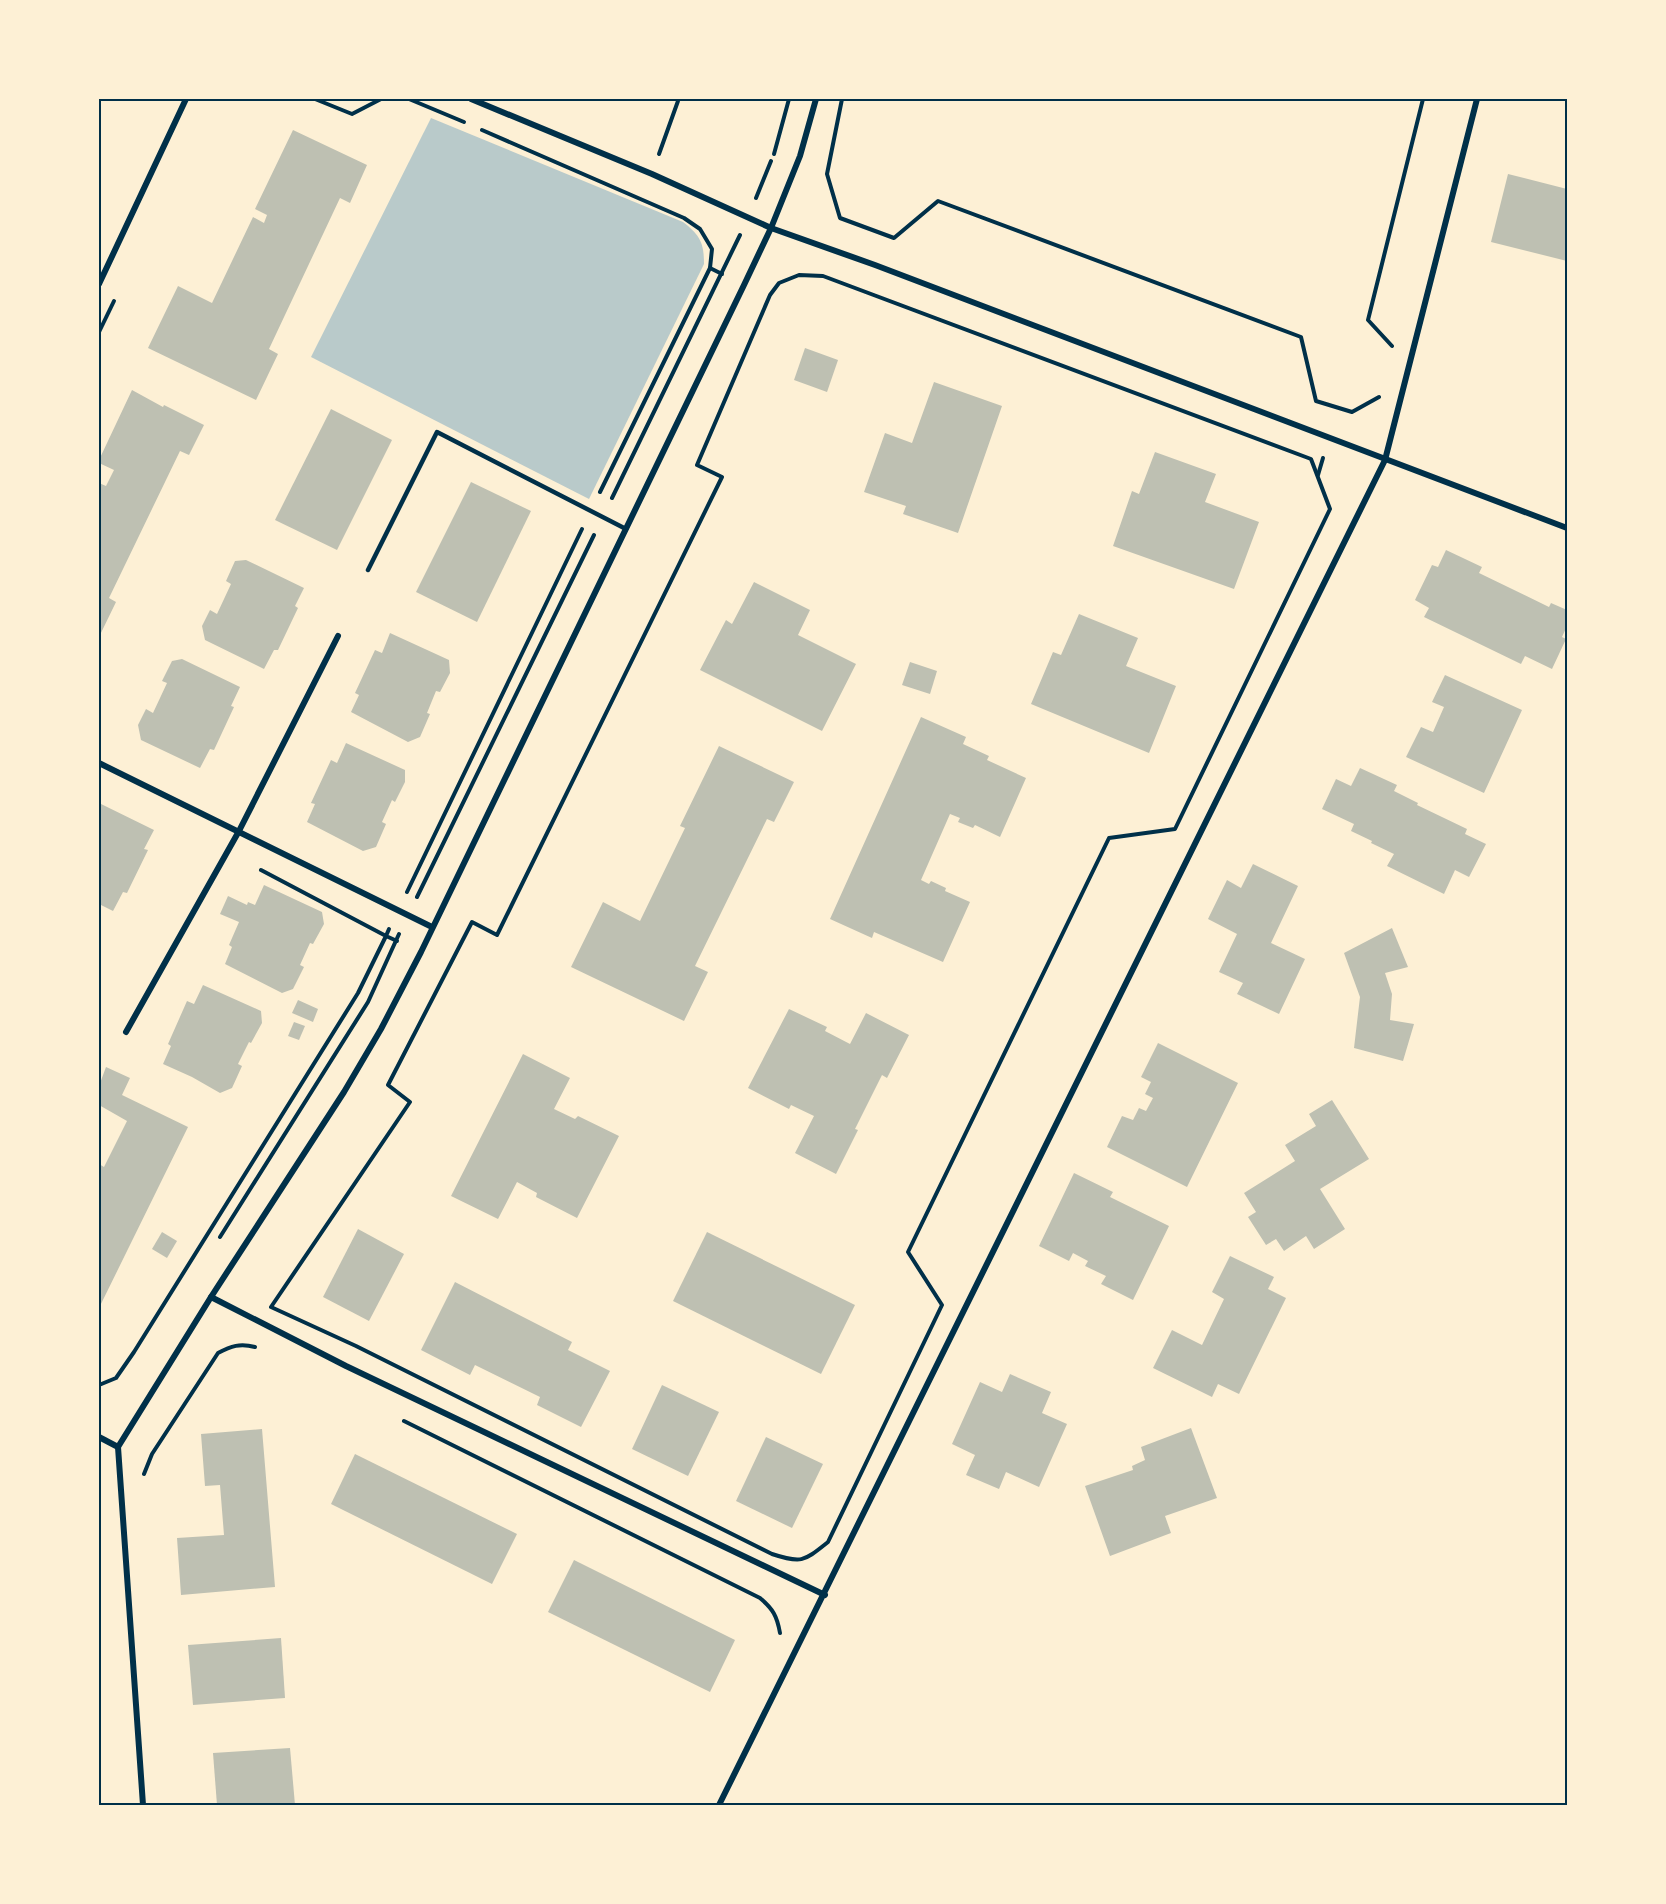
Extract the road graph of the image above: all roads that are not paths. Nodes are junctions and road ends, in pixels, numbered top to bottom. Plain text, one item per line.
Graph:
1 (186, 99) edge
2 (471, 99) edge
3 (816, 99) edge
4 (1477, 99) edge
5 (771, 228) junction
6 (99, 284) edge
7 (1385, 460) junction
8 (1567, 528) edge
9 (626, 530) junction
10 (369, 570) dead end
11 (338, 636) dead end
12 (99, 763) edge
13 (239, 831) junction
14 (432, 927) junction
15 (126, 1032) dead end
16 (211, 1297) junction
17 (99, 1437) edge
18 (117, 1447) junction
19 (825, 1595) junction
20 (143, 1805) edge
21 (719, 1805) edge

1 - 6 street
2 - 5 street
3 - 5 street
4 - 7 street
5 - 7 street
5 - 9 street
7 - 8 street
7 - 19 street
9 - 10 lane
9 - 14 street
11 - 13 street
12 - 13 street
13 - 14 street
13 - 15 street
14 - 16 street
16 - 18 street
16 - 19 street
17 - 18 street
18 - 20 street
19 - 21 street

